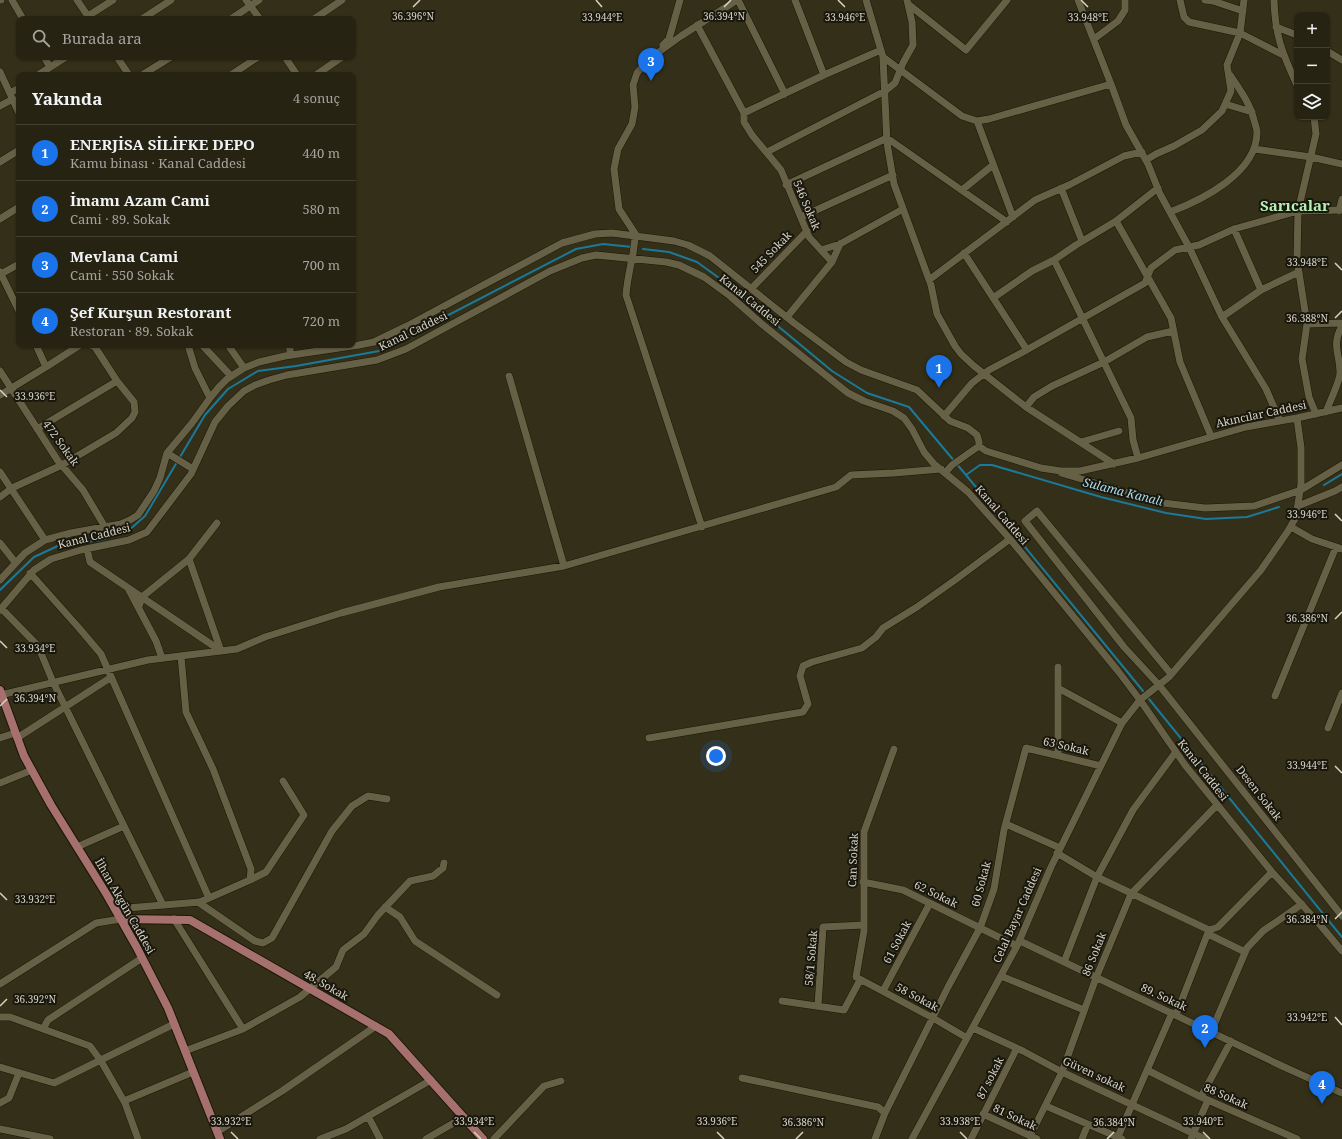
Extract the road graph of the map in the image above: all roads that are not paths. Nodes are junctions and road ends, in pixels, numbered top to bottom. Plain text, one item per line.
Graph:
1 (12, 0) edge
2 (77, 0) edge
3 (113, 0) edge
4 (171, 0) edge
5 (259, 0) edge
6 (342, 0) edge
7 (680, 0) edge
8 (738, 0) edge
9 (795, 0) edge
10 (866, 0) edge
11 (1007, 0) edge
12 (1078, 0) edge
13 (1125, 0) edge
14 (1180, 0) edge
15 (1210, 0) edge
16 (1244, 0) edge
17 (1274, 0) edge
18 (907, 2) edge
19 (249, 3) edge
20 (1242, 11) junction
21 (21, 16) edge
22 (88, 16) edge
23 (92, 16) edge
24 (147, 16) edge
25 (234, 16) edge
26 (258, 16) edge
27 (318, 16) edge
28 (697, 25) junction
29 (1276, 27) junction
30 (1240, 33) junction
31 (1294, 34) edge
32 (1094, 39) junction
33 (1330, 53) edge
34 (882, 54) junction
35 (1283, 55) junction
36 (649, 59) junction
37 (46, 60) edge
38 (61, 60) edge
39 (119, 60) edge
40 (166, 60) edge
41 (254, 60) edge
42 (287, 60) edge
43 (338, 60) edge
44 (1342, 60) edge
45 (50, 67) junction
46 (901, 69) junction
47 (0, 72) edge
48 (42, 72) edge
49 (127, 72) edge
50 (147, 72) edge
51 (236, 72) edge
52 (294, 72) edge
53 (320, 72) edge
54 (1229, 73) junction
55 (824, 76) junction
56 (1111, 84) junction
57 (1297, 84) edge
58 (16, 91) edge
59 (885, 91) junction
60 (785, 94) junction
61 (11, 96) junction
62 (1225, 104) junction
63 (0, 106) edge
64 (16, 107) edge
65 (1252, 112) junction
66 (744, 113) junction
67 (1314, 120) edge
68 (977, 121) junction
69 (887, 138) junction
70 (1254, 149) junction
71 (16, 152) edge
72 (767, 152) junction
73 (1142, 152) junction
74 (1311, 157) junction
75 (1146, 160) junction
76 (0, 162) edge
77 (1342, 164) edge
78 (993, 165) junction
79 (892, 175) junction
80 (786, 184) junction
81 (1061, 188) junction
82 (1158, 188) junction
83 (962, 190) junction
84 (1342, 199) edge
85 (16, 209) edge
86 (903, 209) junction
87 (1340, 210) edge
88 (1298, 211) junction
89 (1170, 212) junction
90 (1013, 217) junction
91 (801, 218) junction
92 (0, 219) edge
93 (1116, 221) junction
94 (1007, 222) junction
95 (1234, 229) junction
96 (806, 231) junction
97 (636, 236) junction
98 (1082, 241) junction
99 (840, 244) junction
100 (1189, 247) junction
101 (821, 250) junction
102 (964, 253) junction
103 (632, 259) junction
104 (1054, 260) junction
105 (832, 262) junction
106 (16, 266) edge
107 (1299, 272) junction
108 (1, 273) edge
109 (1148, 276) junction
110 (929, 280) junction
111 (752, 288) junction
112 (1261, 290) junction
113 (993, 298) junction
114 (16, 305) edge
115 (787, 317) junction
116 (1222, 317) junction
117 (1083, 318) junction
118 (1342, 323) edge
119 (1307, 324) junction
120 (1342, 326) edge
121 (1173, 331) junction
122 (356, 345) edge
123 (37, 348) edge
124 (75, 348) edge
125 (96, 348) edge
126 (189, 348) edge
127 (205, 348) edge
128 (230, 348) edge
129 (290, 348) edge
130 (339, 348) edge
131 (1027, 350) junction
132 (291, 355) junction
133 (1104, 362) junction
134 (46, 367) junction
135 (244, 368) junction
136 (0, 371) edge
137 (984, 373) junction
138 (231, 376) junction
139 (509, 376) dead end
140 (117, 381) junction
141 (10, 388) junction
142 (0, 395) edge
143 (210, 398) junction
144 (1026, 407) junction
145 (1342, 408) edge
146 (1326, 412) junction
147 (1316, 414) junction
148 (944, 416) junction
149 (1297, 418) junction
150 (1280, 421) junction
151 (37, 429) junction
152 (1119, 431) dead end
153 (1211, 436) junction
154 (1081, 442) junction
155 (979, 446) junction
156 (170, 455) junction
157 (1138, 458) junction
158 (1114, 464) junction
159 (62, 465) junction
160 (1342, 465) edge
161 (190, 467) junction
162 (1041, 468) junction
163 (943, 471) junction
164 (0, 472) edge
165 (1342, 487) edge
166 (12, 488) junction
167 (1301, 490) junction
168 (0, 497) edge
169 (1298, 506) junction
170 (217, 523) dead end
171 (105, 527) junction
172 (702, 527) junction
173 (1291, 527) junction
174 (1010, 539) junction
175 (45, 540) junction
176 (0, 543) edge
177 (1339, 548) edge
178 (87, 549) junction
179 (189, 559) junction
180 (15, 562) junction
181 (564, 566) junction
182 (30, 573) junction
183 (0, 580) edge
184 (129, 588) junction
185 (142, 597) junction
186 (139, 607) junction
187 (1, 609) edge
188 (221, 651) junction
189 (181, 656) junction
190 (162, 658) junction
191 (1058, 667) dead end
192 (106, 670) junction
193 (1171, 674) junction
194 (110, 678) junction
195 (53, 682) junction
196 (1159, 685) junction
197 (1058, 688) junction
198 (1, 693) edge
199 (1342, 693) edge
200 (1276, 696) dead end
201 (1140, 700) junction
202 (65, 707) junction
203 (1122, 723) junction
204 (1328, 728) dead end
205 (16, 736) junction
206 (0, 738) edge
207 (649, 738) dead end
208 (1026, 748) joint
209 (894, 749) dead end
210 (1175, 753) junction
211 (1058, 755) junction
212 (1101, 766) junction
213 (32, 770) junction
214 (283, 781) dead end
215 (0, 783) edge
216 (387, 799) dead end
217 (1216, 804) junction
218 (1006, 824) junction
219 (124, 826) junction
220 (77, 847) junction
221 (1059, 850) junction
222 (444, 863) dead end
223 (1272, 872) junction
224 (1097, 877) junction
225 (250, 880) junction
226 (863, 882) junction
227 (1131, 894) junction
228 (210, 898) junction
229 (198, 902) junction
230 (930, 903) junction
231 (1302, 904) junction
232 (163, 905) junction
233 (385, 907) junction
234 (115, 909) junction
235 (1342, 916) edge
236 (121, 918) junction
237 (174, 920) junction
238 (864, 925) junction
239 (980, 928) junction
240 (1208, 932) junction
241 (1019, 943) junction
242 (1342, 951) edge
243 (1245, 952) junction
244 (142, 958) junction
245 (1064, 962) junction
246 (1002, 976) junction
247 (858, 978) junction
248 (1096, 978) junction
249 (0, 984) edge
250 (311, 989) junction
251 (883, 991) junction
252 (497, 995) dead end
253 (782, 1000) dead end
254 (818, 1006) junction
255 (1084, 1010) junction
256 (1174, 1014) junction
257 (0, 1017) edge
258 (933, 1018) junction
259 (174, 1024) junction
260 (376, 1026) junction
261 (973, 1028) junction
262 (43, 1029) junction
263 (243, 1029) junction
264 (1211, 1032) junction
265 (967, 1038) junction
266 (1231, 1041) junction
267 (1017, 1048) junction
268 (185, 1051) junction
269 (101, 1060) junction
270 (0, 1067) edge
271 (1147, 1070) junction
272 (193, 1072) junction
273 (1062, 1072) junction
274 (19, 1073) junction
275 (742, 1078) dead end
276 (430, 1080) junction
277 (562, 1082) dead end
278 (1342, 1093) edge
279 (1204, 1098) junction
280 (124, 1102) junction
281 (0, 1103) edge
282 (1131, 1105) junction
283 (1046, 1106) junction
284 (885, 1113) junction
285 (984, 1114) junction
286 (368, 1116) junction
287 (464, 1117) junction
288 (1088, 1124) junction
289 (0, 1129) edge
290 (219, 1136) edge
291 (1030, 1136) junction
292 (1192, 1137) edge
293 (1119, 1138) edge
294 (48, 1139) edge
295 (138, 1139) edge
296 (320, 1139) edge
297 (380, 1139) edge
298 (426, 1139) edge
299 (483, 1139) edge
300 (494, 1139) edge
301 (874, 1139) edge
302 (912, 1139) edge
303 (971, 1139) edge
304 (1037, 1139) edge
305 (1082, 1139) edge
306 (1205, 1139) edge
307 (1297, 1139) edge

1 - 21 street
2 - 22 street
3 - 23 street
4 - 24 street
5 - 19 street
6 - 27 street
7 - 36 street
8 - 28 street
8 - 60 street
9 - 55 street
10 - 34 street
11 - 18 street
12 - 32 street
13 - 32 street
14 - 30 street
15 - 20 street
16 - 20 street
17 - 29 street
18 - 46 street
19 - 25 street
19 - 26 street
20 - 30 street
28 - 36 street
28 - 66 street, 546 Sokak
29 - 31 street
29 - 35 street
30 - 35 street
30 - 54 street
32 - 56 street
33 - 44 street
34 - 46 street
34 - 55 street
34 - 59 street
35 - 57 street
36 - 97 street
37 - 45 street
38 - 45 street
39 - 49 street
40 - 50 street
41 - 51 street
42 - 52 street
43 - 53 street
45 - 48 street
46 - 59 street
46 - 68 street
47 - 61 street
54 - 62 street
54 - 65 street
55 - 60 street
56 - 68 street
56 - 73 street
58 - 61 street
59 - 69 street
59 - 72 street
60 - 66 street
61 - 63 street
61 - 64 street
62 - 65 street
62 - 75 street
65 - 70 street
66 - 72 street, 546 Sokak
67 - 74 street
68 - 78 street
69 - 79 street
69 - 80 street
69 - 83 street
70 - 74 street
70 - 89 street
71 - 76 street
72 - 80 street, 546 Sokak
73 - 75 street
73 - 81 street
74 - 77 street
74 - 88 street
75 - 82 street
78 - 83 street
78 - 90 street
79 - 86 street
79 - 91 street
80 - 91 street, 546 Sokak
81 - 90 street
81 - 98 street
82 - 89 street
82 - 93 street
83 - 94 street
84 - 87 street
85 - 92 street
86 - 99 street
86 - 110 street
87 - 88 street
88 - 95 street
88 - 107 street
89 - 100 street
90 - 94 street
91 - 96 street, 546 Sokak
93 - 98 street
93 - 109 street
94 - 102 street
95 - 100 street
95 - 112 street
96 - 101 street, 546 Sokak
96 - 111 street, 545 Sokak
97 - 103 street
97 - 111 street
97 - 122 street
98 - 104 street
99 - 101 street
99 - 105 street
100 - 109 street
100 - 116 street
101 - 105 street, 546 Sokak
102 - 110 street
102 - 113 street
103 - 161 street, Kanal Caddesi
103 - 163 street, Kanal Caddesi
103 - 172 street
104 - 113 street
104 - 117 street
105 - 115 street
106 - 108 street
107 - 112 street
107 - 119 street
108 - 114 street
109 - 117 street
109 - 121 street
110 - 137 street
111 - 115 street
112 - 116 street
113 - 131 street
115 - 148 street
116 - 150 street
117 - 131 street
117 - 133 street
118 - 119 street
119 - 147 street
120 - 146 street
121 - 133 street
121 - 153 street
123 - 134 street
124 - 134 street
125 - 140 street
126 - 143 street
127 - 138 street
128 - 135 street
129 - 132 street
130 - 132 street
131 - 137 street
132 - 135 street
133 - 144 street
133 - 157 street
134 - 141 street
135 - 138 street
136 - 141 street, 472 Sokak
137 - 144 street
137 - 148 street
138 - 143 street
139 - 181 street
140 - 151 street
140 - 159 street
141 - 142 street
141 - 151 street, 472 Sokak
143 - 156 street
144 - 154 street
145 - 146 street, Akıncılar Caddesi
146 - 147 street, Akıncılar Caddesi
147 - 149 street, Akıncılar Caddesi
148 - 155 street
149 - 150 street, Akıncılar Caddesi
149 - 167 street, Celal Bayar Caddesi
150 - 153 street, Akıncılar Caddesi
151 - 159 street, 472 Sokak
152 - 154 street
153 - 157 street, Akıncılar Caddesi
154 - 158 street
155 - 162 street
155 - 163 street
156 - 161 street
156 - 171 street
157 - 158 street, Akıncılar Caddesi
158 - 162 street, Akıncılar Caddesi
159 - 166 street
159 - 171 street, 472 Sokak
160 - 167 street
161 - 178 street, Kanal Caddesi
162 - 167 street
163 - 172 street
163 - 174 street, Kanal Caddesi
164 - 166 street
165 - 169 street
166 - 168 street
166 - 175 street
167 - 169 street, Celal Bayar Caddesi
169 - 173 street, Celal Bayar Caddesi
170 - 179 street
171 - 175 street
172 - 181 street
173 - 177 street
173 - 193 street, Celal Bayar Caddesi
174 - 201 street, Kanal Caddesi
174 - 207 street
175 - 180 street
176 - 180 street
177 - 200 street
178 - 182 street, Kanal Caddesi
178 - 184 street
179 - 185 street
179 - 188 street
180 - 183 street
181 - 188 street
182 - 187 street, Kanal Caddesi
182 - 192 street
184 - 185 street
184 - 186 street
185 - 186 street
185 - 188 street
186 - 190 street
187 - 195 street
188 - 189 street
189 - 190 street
189 - 225 street
190 - 192 street
191 - 197 street
192 - 194 street
192 - 195 street
193 - 196 street, Celal Bayar Caddesi
193 - 196 street, Desen Sokak
194 - 202 street
194 - 228 street
195 - 198 street
195 - 202 street
196 - 201 street, Celal Bayar Caddesi
196 - 235 street, Desen Sokak
197 - 203 street
197 - 211 street
198 - 205 main road, İlhan Akgün Caddesi
199 - 204 street
201 - 203 street, Celal Bayar Caddesi
201 - 210 street, Kanal Caddesi
202 - 205 street
202 - 219 street
203 - 212 street, Celal Bayar Caddesi
205 - 206 street
205 - 213 main road, İlhan Akgün Caddesi
208 - 211 street, 63 Sokak
208 - 218 street, 60 Sokak
209 - 226 street, Can Sokak
210 - 217 street, Kanal Caddesi
210 - 224 street
211 - 212 street, 63 Sokak
212 - 221 street, Celal Bayar Caddesi
213 - 215 street
213 - 220 main road, İlhan Akgün Caddesi
214 - 225 street
216 - 229 street
217 - 223 street, Kanal Caddesi
217 - 227 street, 86 Sokak
218 - 221 street
218 - 239 street, 60 Sokak
219 - 220 street
219 - 232 street
220 - 234 main road, İlhan Akgün Caddesi
221 - 224 street
221 - 241 street, Celal Bayar Caddesi
222 - 233 street
223 - 231 street, Kanal Caddesi
223 - 240 street
224 - 227 street
224 - 245 street
225 - 228 street
226 - 230 street, 62 Sokak
226 - 238 street, Can Sokak
227 - 240 street
227 - 248 street, 86 Sokak
228 - 229 street
229 - 232 street
230 - 239 street, 62 Sokak
230 - 251 street, 61 Sokak
231 - 242 street, Kanal Caddesi
231 - 243 street
232 - 234 street
233 - 250 street
233 - 252 street
234 - 236 main road, İlhan Akgün Caddesi
236 - 237 main road, 48. Sokak
236 - 244 main road, İlhan Akgün Caddesi
236 - 249 street
237 - 250 main road, 48. Sokak
237 - 263 street
238 - 247 street, Can Sokak
238 - 254 street, 58/1 Sokak
239 - 241 street, 62 Sokak
239 - 258 street, 60 Sokak
240 - 243 street
240 - 256 street
241 - 245 street, 89. Sokak
241 - 246 street, Celal Bayar Caddesi
243 - 264 street
244 - 259 main road, İlhan Akgün Caddesi
244 - 262 street
245 - 248 street, 89. Sokak
246 - 255 street
246 - 261 street, Celal Bayar Caddesi
247 - 251 street, 58 Sokak
247 - 254 street
248 - 255 street, 86 Sokak
248 - 256 street, 89. Sokak
250 - 260 main road, 48. Sokak
250 - 263 street
251 - 258 street, 58 Sokak
253 - 254 street
255 - 273 street, 86 Sokak
256 - 264 street, 89. Sokak
256 - 271 street
257 - 262 street
258 - 265 street, 58 Sokak
258 - 284 street, 60 Sokak
259 - 268 main road, İlhan Akgün Caddesi
259 - 269 street
260 - 276 main road, 48. Sokak
260 - 290 street
261 - 265 street, Celal Bayar Caddesi
261 - 267 street, Güven sokak
262 - 269 street
263 - 268 street
264 - 266 street, 89. Sokak
265 - 302 street, Celal Bayar Caddesi
266 - 278 street, 89. Sokak
266 - 279 street
267 - 273 street, Güven sokak
267 - 285 street, 87 sokak
268 - 272 main road, İlhan Akgün Caddesi
269 - 274 street
269 - 280 street
270 - 274 street
271 - 279 street, 88 Sokak
271 - 282 street
272 - 280 street
272 - 290 main road, İlhan Akgün Caddesi
273 - 282 street, Güven sokak
273 - 283 street, 86 Sokak
274 - 281 street
275 - 284 street
276 - 286 street
276 - 287 main road, 48. Sokak
277 - 300 street
279 - 292 street
279 - 307 street, 88 Sokak
280 - 295 street
282 - 292 street, Güven sokak
282 - 293 street
283 - 288 street
283 - 291 street, 86 Sokak
284 - 301 street, 60 Sokak
285 - 291 street, 81 Sokak
285 - 303 street, 87 sokak
286 - 296 street
286 - 297 street
287 - 298 street
287 - 299 main road, 48. Sokak
288 - 293 street
288 - 305 street
289 - 294 street
291 - 304 street, 81 Sokak
292 - 306 street, Güven sokak

